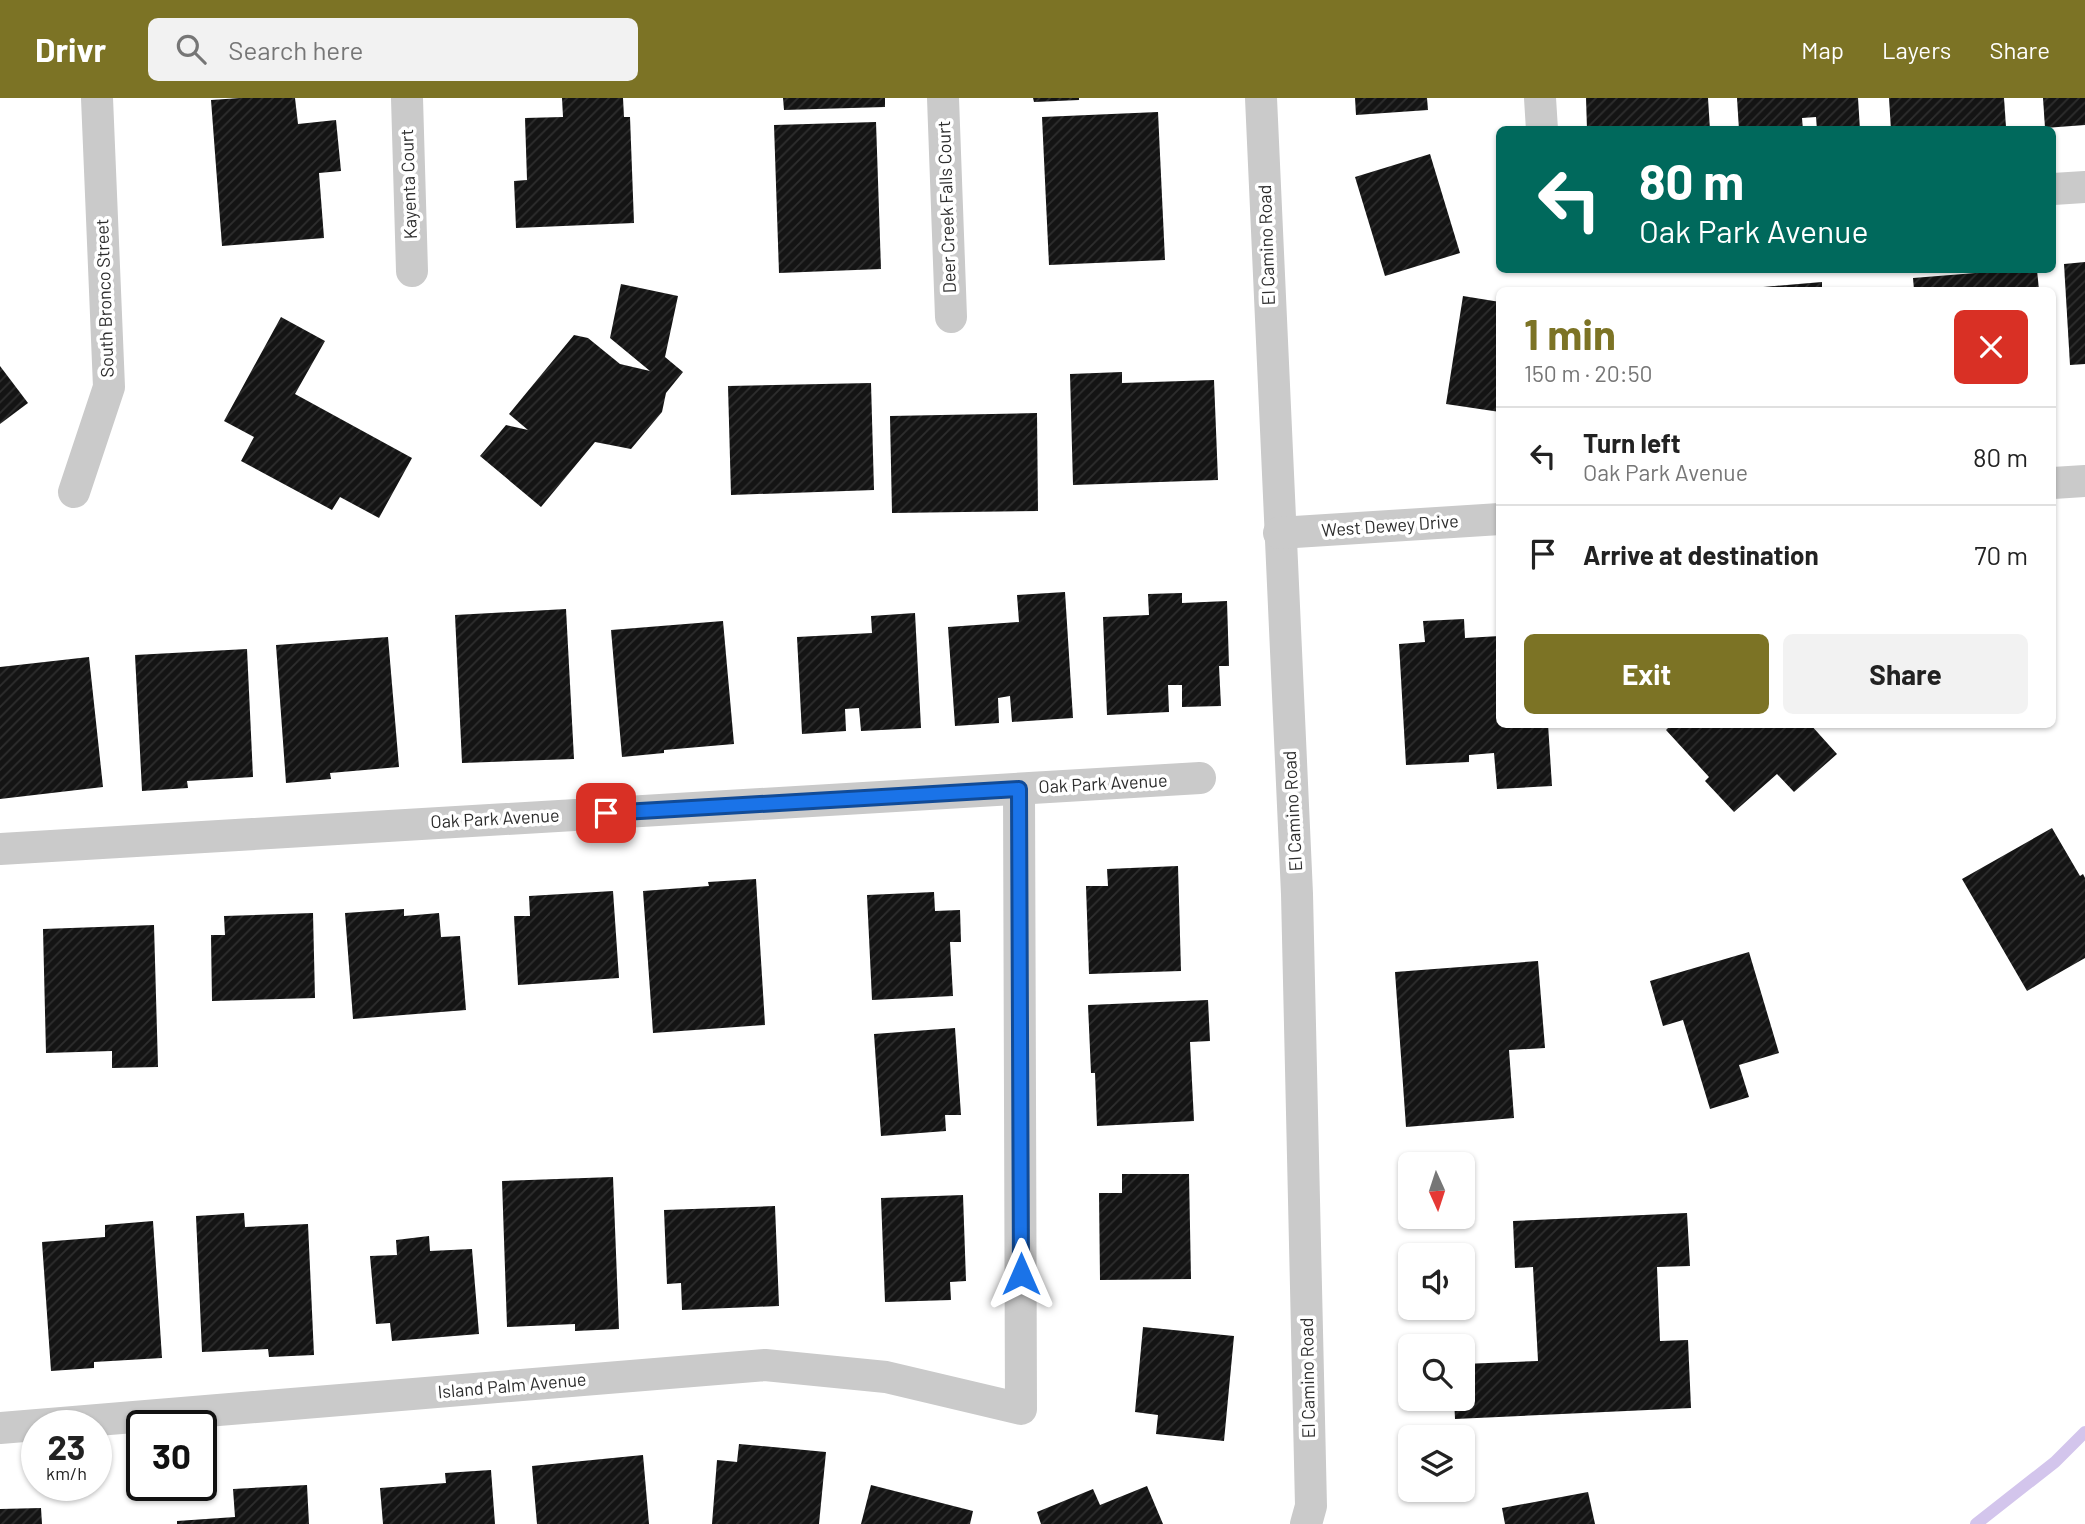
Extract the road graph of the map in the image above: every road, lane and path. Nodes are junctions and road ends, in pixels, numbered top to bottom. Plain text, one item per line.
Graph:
1 (97, 98) edge
2 (407, 98) edge
3 (943, 98) edge
4 (1261, 98) edge
5 (1540, 98) edge
6 (1542, 126) edge
7 (2085, 187) edge
8 (2056, 189) edge
9 (412, 271) dead end
10 (951, 317) dead end
11 (2085, 481) edge
12 (2056, 483) edge
13 (74, 492) dead end
14 (1496, 519) edge
15 (1279, 533) junction
16 (1200, 778) dead end
17 (1019, 789) junction
18 (0, 849) edge
19 (0, 1428) edge
20 (1306, 1524) edge

1 - 13 street, South Bronco Street
2 - 9 street, Kayenta Court
3 - 10 street, Deer Creek Falls Court
4 - 15 street, El Camino Road
5 - 6 street
7 - 8 street
11 - 12 street
14 - 15 street, West Dewey Drive
15 - 20 street, El Camino Road
16 - 17 street, Oak Park Avenue
17 - 18 street, Oak Park Avenue
17 - 19 street, Island Palm Avenue

